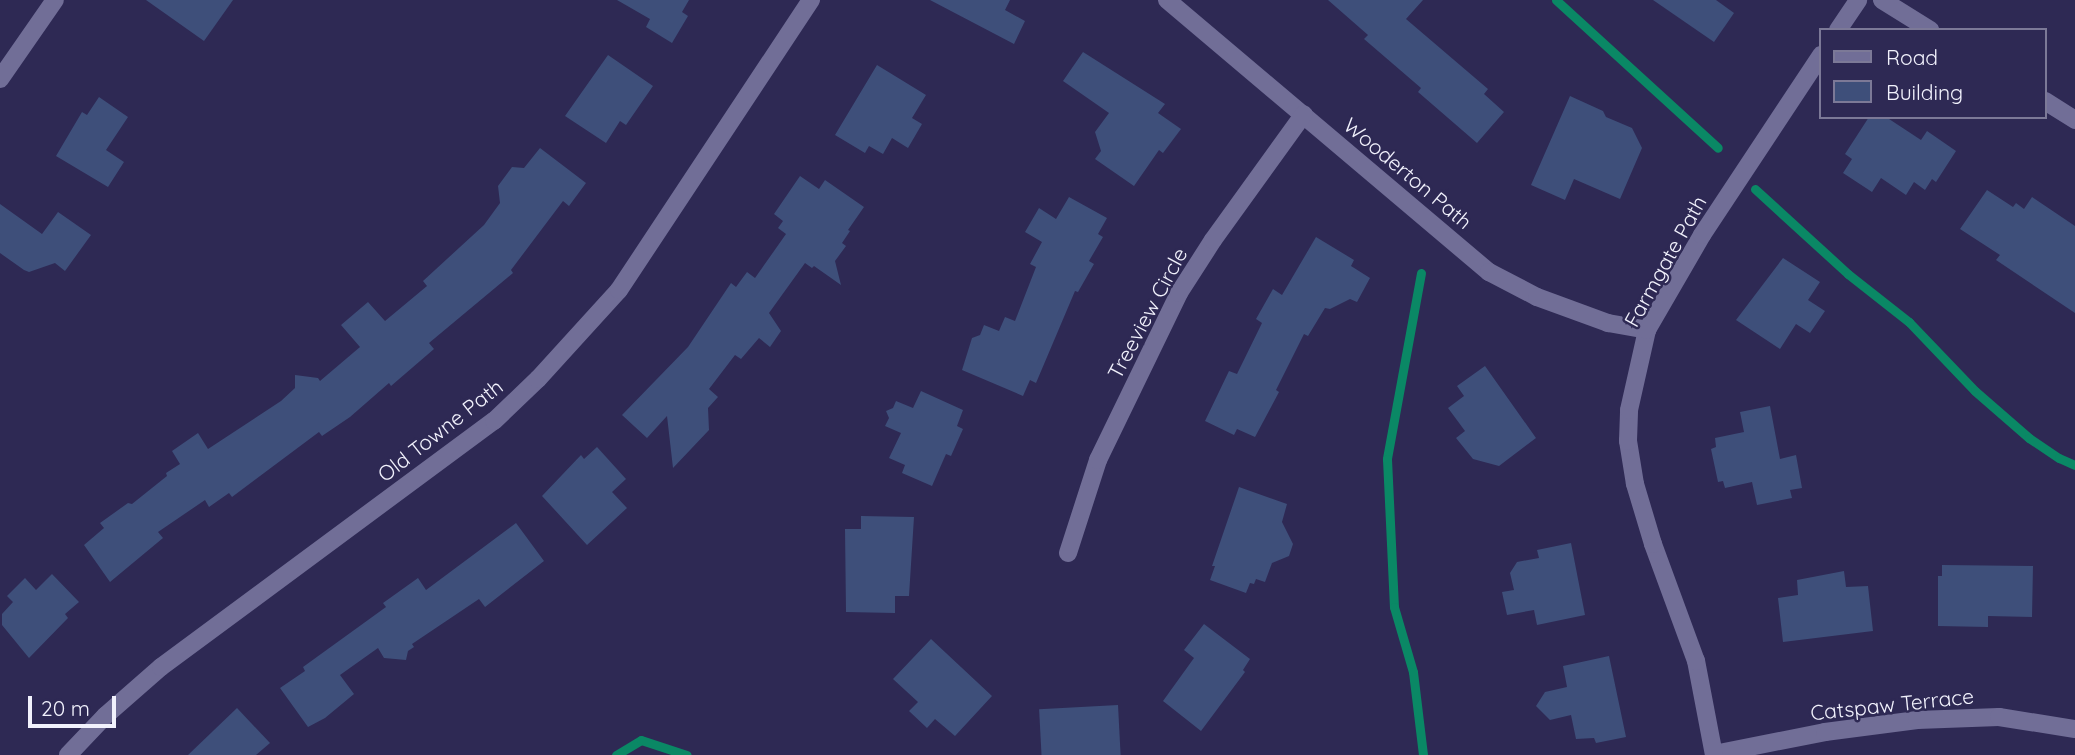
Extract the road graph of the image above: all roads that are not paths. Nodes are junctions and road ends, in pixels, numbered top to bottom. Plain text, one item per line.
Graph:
1 (55, 0) edge
2 (811, 0) edge
3 (1167, 0) edge
4 (1858, 0) edge
5 (1882, 0) edge
6 (1839, 28) edge
7 (1927, 28) edge
8 (1820, 57) edge
9 (0, 79) edge
10 (2047, 102) edge
11 (1304, 114) junction
12 (2075, 120) edge
13 (1647, 330) junction
14 (1069, 553) dead end
15 (2075, 729) edge
16 (1714, 754) edge
17 (68, 755) edge

1 - 9 street
2 - 17 street, Old Towne Path
3 - 11 street, Wooderton Path
4 - 6 street
5 - 7 street
8 - 13 street, Farmgate Path
10 - 12 street
11 - 13 street, Wooderton Path
11 - 14 street, Treeview Circle
13 - 16 street, Farmgate Path
15 - 16 street, Catspaw Terrace

